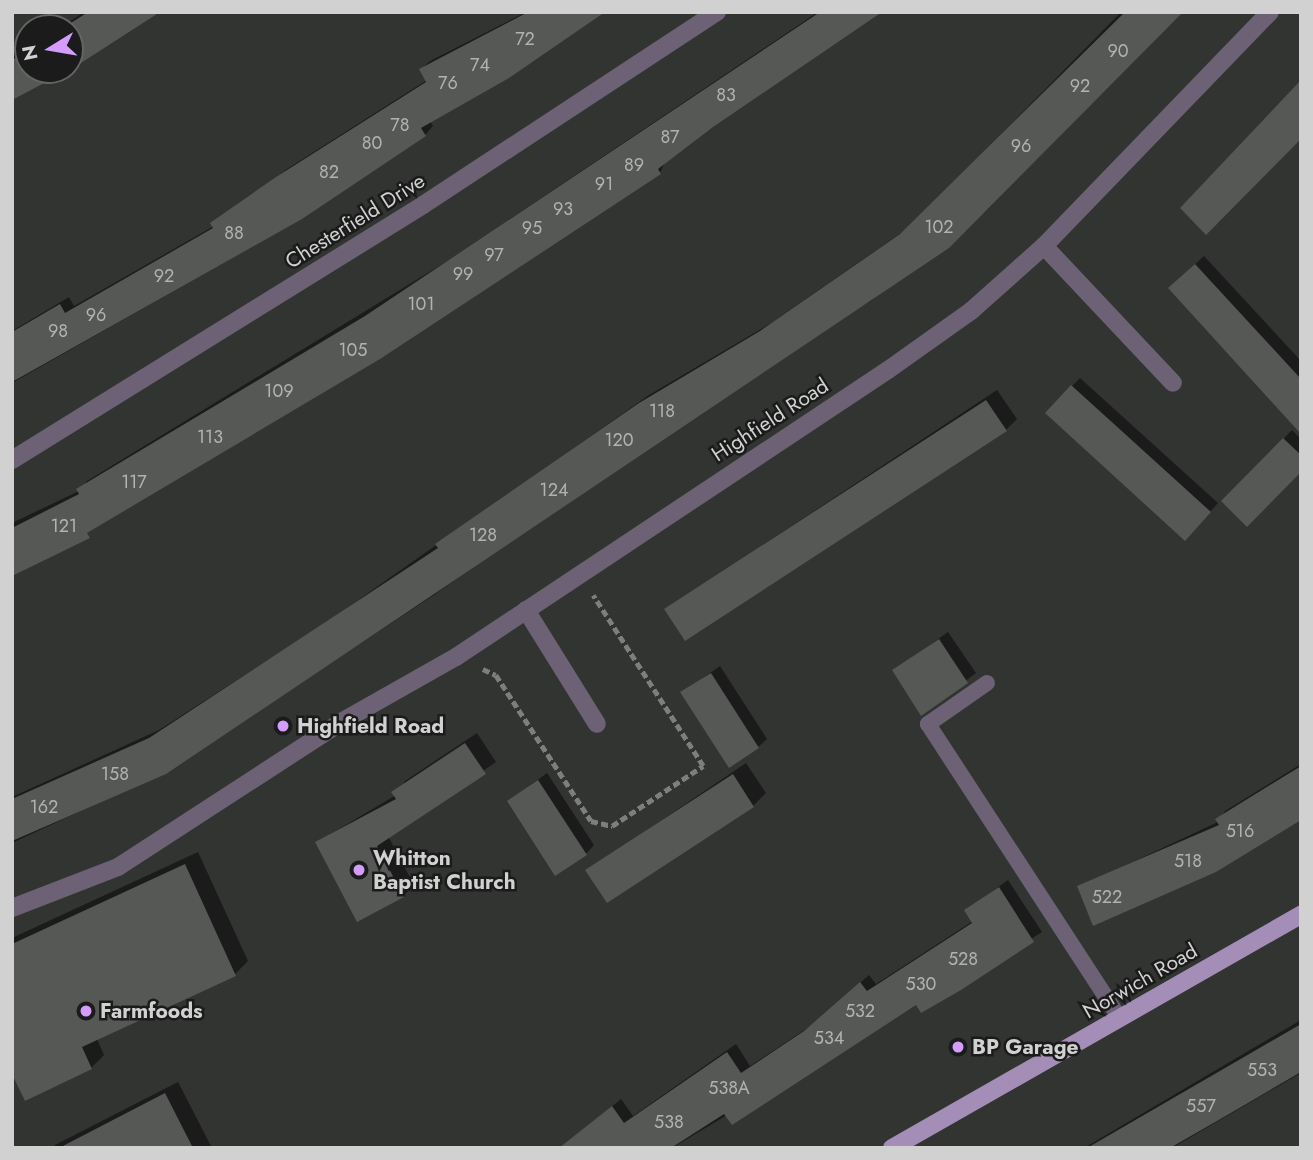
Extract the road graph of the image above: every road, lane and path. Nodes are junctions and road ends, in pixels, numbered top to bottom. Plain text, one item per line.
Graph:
1 (717, 12) edge
2 (1270, 12) edge
3 (1044, 246) junction
4 (1173, 383) dead end
5 (12, 460) edge
6 (526, 610) junction
7 (988, 683) dead end
8 (597, 724) dead end
9 (12, 908) edge
10 (1301, 915) edge
11 (1119, 1018) junction
12 (892, 1148) edge

1 - 5 street, Chesterfield Drive
2 - 3 street, Highfield Road
3 - 4 street
3 - 6 street, Highfield Road
6 - 8 street
6 - 9 street, Highfield Road
7 - 11 lane
10 - 11 main road, Norwich Road
11 - 12 main road, Norwich Road

